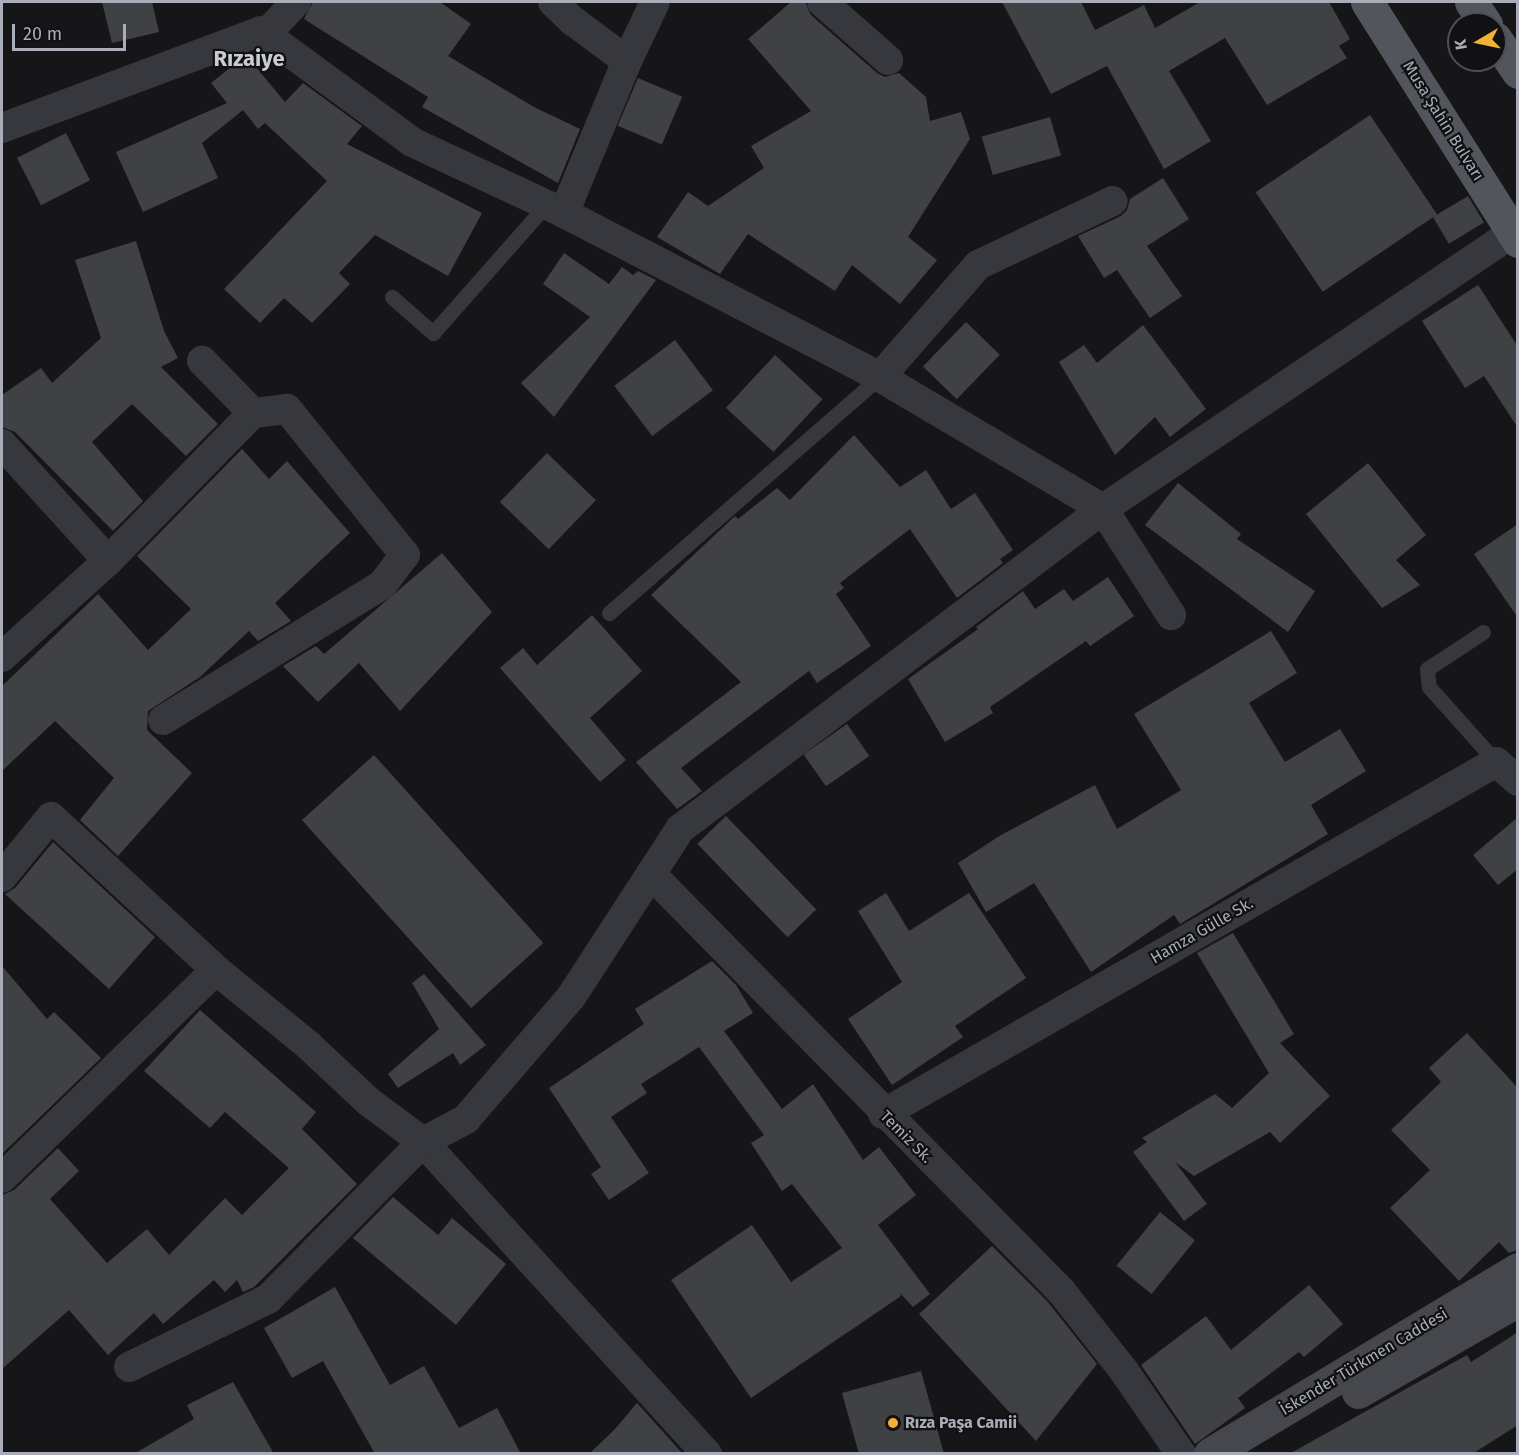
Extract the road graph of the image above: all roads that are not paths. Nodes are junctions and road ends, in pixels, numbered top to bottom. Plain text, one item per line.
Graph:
1 (296, 2) edge
2 (553, 2) edge
3 (655, 2) edge
4 (822, 2) edge
5 (1367, 2) edge
6 (266, 34) junction
7 (1507, 56) edge
8 (888, 60) dead end
9 (627, 61) junction
10 (1518, 72) edge
11 (2, 128) edge
12 (1113, 201) dead end
13 (555, 209) junction
14 (1515, 237) edge
15 (392, 297) dead end
16 (202, 361) dead end
17 (880, 376) junction
18 (253, 413) junction
19 (2, 444) edge
20 (1103, 509) junction
21 (108, 561) junction
22 (609, 613) dead end
23 (1171, 615) dead end
24 (1483, 632) dead end
25 (2, 657) edge
26 (163, 720) dead end
27 (1507, 772) edge
28 (651, 874) junction
29 (2, 877) edge
30 (216, 970) junction
31 (883, 1114) junction
32 (423, 1142) junction
33 (2, 1178) edge
34 (1518, 1269) edge
35 (1518, 1300) edge
36 (129, 1367) dead end
37 (707, 1454) edge
38 (1181, 1454) edge
39 (1210, 1454) edge
40 (1253, 1454) edge

1 - 6 street
2 - 9 street
3 - 9 street
4 - 8 street
5 - 14 main road, Musa Şahin Bulvarı
6 - 11 street
6 - 13 street
7 - 10 main road
9 - 13 street
12 - 17 street
13 - 15 lane
13 - 17 street
14 - 20 street
16 - 18 street
17 - 20 street
17 - 22 lane
18 - 21 street
18 - 26 street
19 - 21 street
20 - 23 street
20 - 28 street
21 - 25 street
24 - 27 lane
27 - 31 street, Hamza Gülle Sk.
28 - 31 street, Temiz Sk.
28 - 32 street
29 - 30 street
30 - 32 street
30 - 33 street
31 - 38 street, Temiz Sk.
32 - 36 street
32 - 37 street
34 - 39 main road, İskender Türkmen Caddesi
35 - 40 main road

